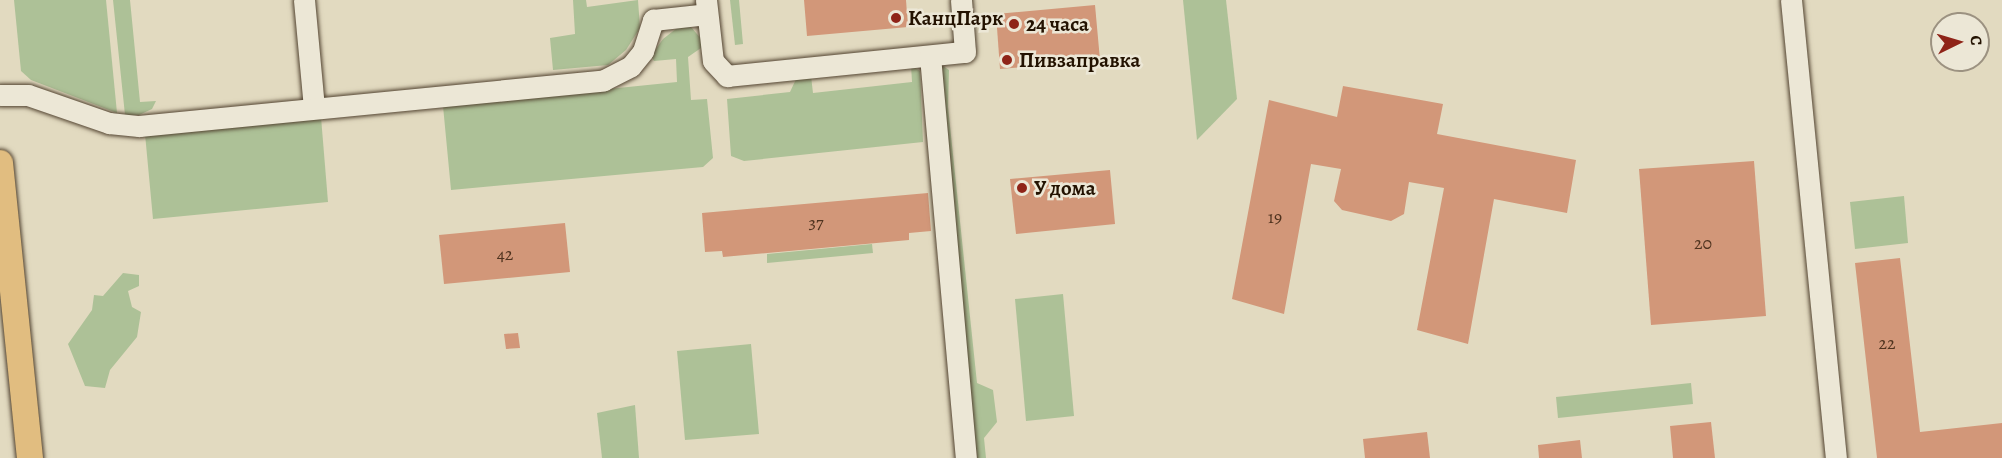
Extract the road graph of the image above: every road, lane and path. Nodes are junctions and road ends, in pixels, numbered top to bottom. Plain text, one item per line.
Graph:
1 (304, 0) edge
2 (961, 0) edge
3 (1791, 0) edge
4 (707, 7) edge
5 (930, 56) junction
6 (0, 95) edge
7 (314, 108) junction
8 (0, 163) edge
9 (30, 458) edge
10 (966, 458) edge
11 (1836, 458) edge

1 - 7 street
2 - 5 street
3 - 11 street
4 - 5 street
4 - 7 street
5 - 10 street
6 - 7 street
8 - 9 main road

